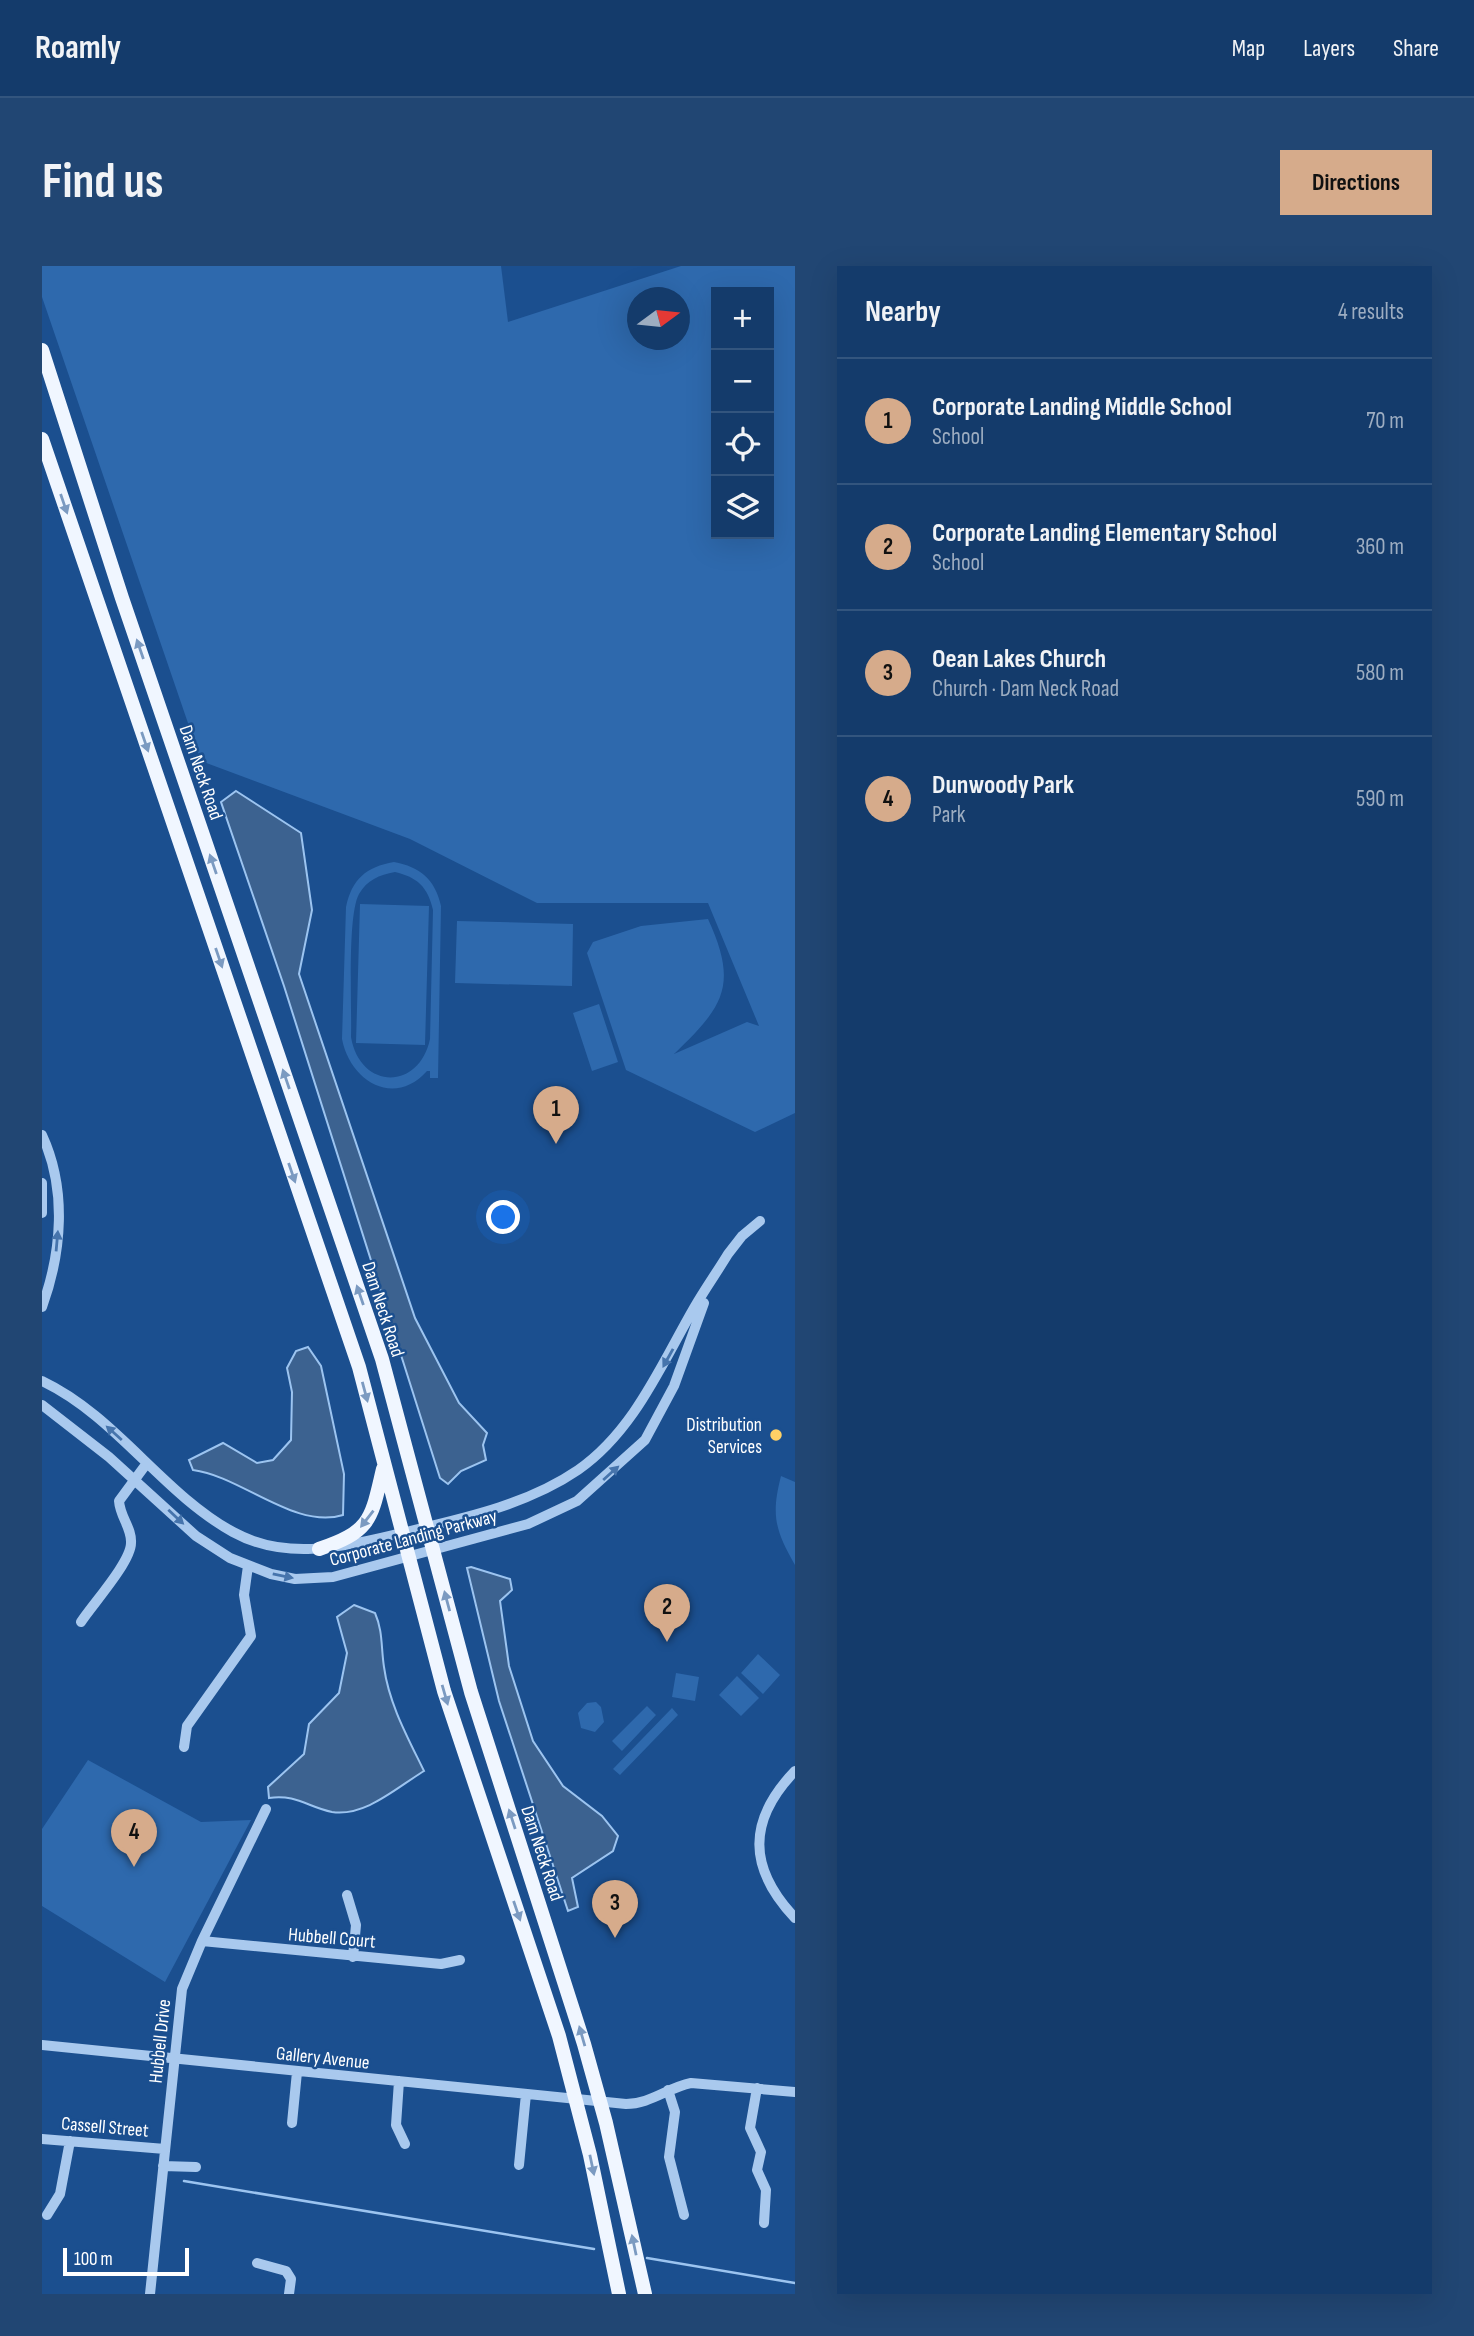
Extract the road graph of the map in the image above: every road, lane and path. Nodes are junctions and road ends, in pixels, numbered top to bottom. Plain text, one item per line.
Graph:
1 (42, 350) edge
2 (42, 439) edge
3 (42, 1135) edge
4 (42, 1183) edge
5 (42, 1213) edge
6 (760, 1221) dead end
7 (714, 1278) junction
8 (42, 1307) edge
9 (42, 1381) edge
10 (42, 1405) edge
11 (148, 1463) junction
12 (384, 1465) junction
13 (135, 1480) junction
14 (427, 1526) junction
15 (402, 1533) junction
16 (319, 1549) junction
17 (434, 1552) junction
18 (409, 1558) junction
19 (248, 1566) junction
20 (80, 1622) dead end
21 (184, 1747) dead end
22 (795, 1771) edge
23 (266, 1809) dead end
24 (347, 1895) dead end
25 (795, 1918) edge
26 (202, 1941) junction
27 (353, 1957) junction
28 (460, 1960) dead end
29 (42, 2045) edge
30 (174, 2059) junction
31 (297, 2072) junction
32 (398, 2081) junction
33 (757, 2088) junction
34 (668, 2090) junction
35 (795, 2092) edge
36 (526, 2094) junction
37 (575, 2099) junction
38 (600, 2102) junction
39 (292, 2123) dead end
40 (42, 2139) edge
41 (70, 2141) junction
42 (405, 2144) dead end
43 (165, 2149) junction
44 (519, 2165) dead end
45 (163, 2166) junction
46 (196, 2167) dead end
47 (47, 2215) dead end
48 (684, 2215) dead end
49 (764, 2223) dead end
50 (257, 2263) dead end
51 (150, 2294) edge
52 (289, 2294) edge
53 (619, 2294) edge
54 (645, 2294) edge

14 -> 1 main road, Dam Neck Road
2 -> 12 main road
8 -> 3 street
4 - 5 street
6 - 7 street, Corporate Landing Parkway
7 -> 14 street, Corporate Landing Parkway
17 -> 7 street, Corporate Landing Parkway
11 -> 9 street, Corporate Landing Parkway
10 - 13 street, Corporate Landing Parkway
11 - 13 street
11 - 16 street, Corporate Landing Parkway
12 - 15 main road
12 -> 16 main road
13 -> 19 street, Corporate Landing Parkway
13 - 20 street
14 - 15 street, Corporate Landing Parkway
14 - 17 main road, Dam Neck Road
15 - 16 street, Corporate Landing Parkway
15 - 18 main road
17 - 18 street, Corporate Landing Parkway
38 -> 17 main road, Dam Neck Road
19 -> 18 street, Corporate Landing Parkway
18 -> 37 main road
19 - 21 street
22 - 25 street
23 - 26 street, Hubbell Drive
24 - 27 street
26 - 27 street, Hubbell Court
26 - 30 street, Hubbell Drive
27 - 28 street, Hubbell Court
29 - 30 street, Gallery Avenue
30 - 31 street, Gallery Avenue
30 - 43 street, Hubbell Drive
31 - 32 street, Gallery Avenue
31 - 39 street
32 - 36 street, Gallery Avenue
32 - 42 street
33 - 34 street, Gallery Avenue
33 - 35 street, Gallery Avenue
33 - 49 street
34 - 38 street, Gallery Avenue
34 - 48 street
36 - 37 street, Gallery Avenue
36 - 44 street
37 - 38 street, Gallery Avenue
37 -> 53 main road
54 -> 38 main road, Dam Neck Road
40 - 41 street, Cassell Street
41 - 43 street, Cassell Street
41 - 47 street
43 - 45 street, Hubbell Drive
45 - 46 street
45 - 51 street, Hubbell Drive
50 - 52 street

